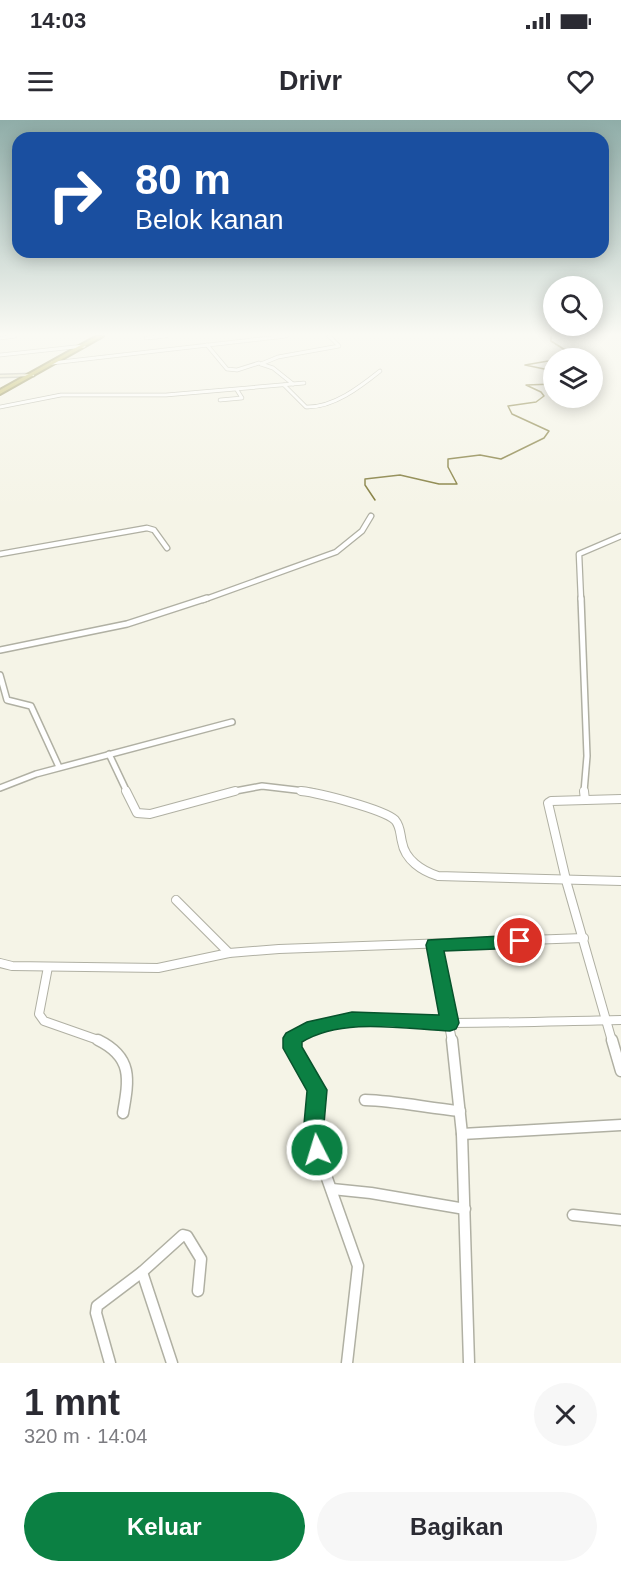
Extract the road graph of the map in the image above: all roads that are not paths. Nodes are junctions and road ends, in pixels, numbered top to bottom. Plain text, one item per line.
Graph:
1 (180, 394) edge
2 (240, 394) edge
3 (293, 394) edge
4 (346, 394) edge
5 (220, 400) dead end
6 (0, 406) edge
7 (371, 516) dead end
8 (621, 536) edge
9 (167, 548) dead end
10 (0, 554) edge
11 (0, 650) edge
12 (0, 675) edge
13 (232, 722) dead end
14 (109, 754) junction
15 (59, 767) junction
16 (0, 788) edge
17 (621, 799) edge
18 (585, 800) junction
19 (566, 880) junction
20 (621, 881) edge
21 (176, 900) dead end
22 (584, 938) junction
23 (434, 945) junction
24 (229, 953) junction
25 (0, 963) edge
26 (48, 967) junction
27 (606, 1020) junction
28 (621, 1020) edge
29 (450, 1023) junction
30 (621, 1071) edge
31 (365, 1100) dead end
32 (460, 1110) junction
33 (123, 1113) dead end
34 (621, 1125) edge
35 (462, 1134) junction
36 (332, 1190) junction
37 (465, 1209) junction
38 (573, 1215) dead end
39 (621, 1220) edge
40 (142, 1272) junction
41 (198, 1291) dead end
42 (110, 1363) edge
43 (172, 1363) edge
44 (347, 1363) edge
45 (469, 1363) edge

1 - 6 street
2 - 5 street
3 - 4 street
7 - 11 street
8 - 18 street
9 - 10 street
12 - 15 street
13 - 14 street
14 - 15 street
14 - 19 street
15 - 16 street
17 - 18 street
18 - 19 street
19 - 20 street
19 - 22 street
21 - 24 street
22 - 23 street
22 - 27 street
23 - 24 street
23 - 29 street
24 - 26 street
25 - 26 street
26 - 33 street
27 - 28 street
27 - 29 street
27 - 30 street
29 - 32 street
29 - 36 street
31 - 32 street
32 - 35 street
34 - 35 street
35 - 37 street
36 - 37 street
36 - 44 street
37 - 45 street
38 - 39 street
40 - 41 street
40 - 42 street
40 - 43 street

